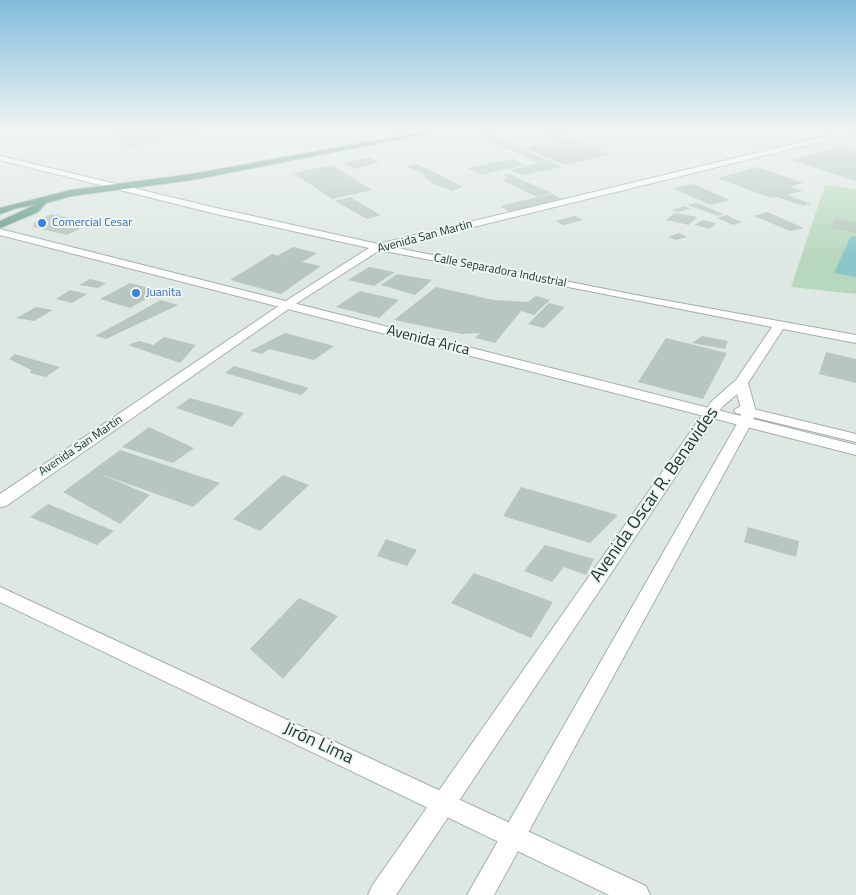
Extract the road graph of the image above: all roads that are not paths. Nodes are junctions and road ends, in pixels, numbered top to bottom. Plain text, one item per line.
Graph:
1 (56, 173) edge
2 (215, 173) edge
3 (683, 173) edge
4 (110, 187) junction
5 (45, 201) junction
6 (0, 211) edge
7 (1, 226) edge
8 (378, 247) junction
9 (292, 302) junction
10 (779, 326) junction
11 (856, 339) edge
12 (741, 383) junction
13 (714, 408) junction
14 (747, 417) junction
15 (856, 438) edge
16 (856, 450) edge
17 (0, 502) edge
18 (0, 594) edge
19 (443, 803) junction
20 (513, 836) junction
21 (382, 895) edge
22 (480, 895) edge
23 (637, 895) edge

1 - 4 street, Calle Separadora Industrial
2 - 4 main road
3 - 8 street, Avenida San Martin
4 - 5 main road
4 - 8 street, Calle Separadora Industrial
5 - 6 main road
5 - 7 main road
7 - 9 street, Avenida Arica
8 - 9 street, Avenida San Martin
8 - 10 street, Calle Separadora Industrial
9 - 13 street, Avenida Arica
9 - 17 street, Avenida San Martin
10 - 11 street, Calle Separadora Industrial
10 - 12 street, Avenida Oscar R. Benavides
12 - 13 street, Avenida Oscar R. Benavides
12 - 14 street
13 - 14 street, Avenida Arica
13 - 19 street, Avenida Oscar R. Benavides
14 - 15 street, Avenida Arica
14 - 16 street, Avenida Arica
14 - 20 street, Avenida Oscar R. Benavides
18 - 19 street, Jirón Lima
19 - 20 street, Jirón Lima
19 - 21 street, Avenida Oscar R. Benavides
20 - 22 street, Avenida Oscar R. Benavides
20 - 23 street, Jirón Lima

